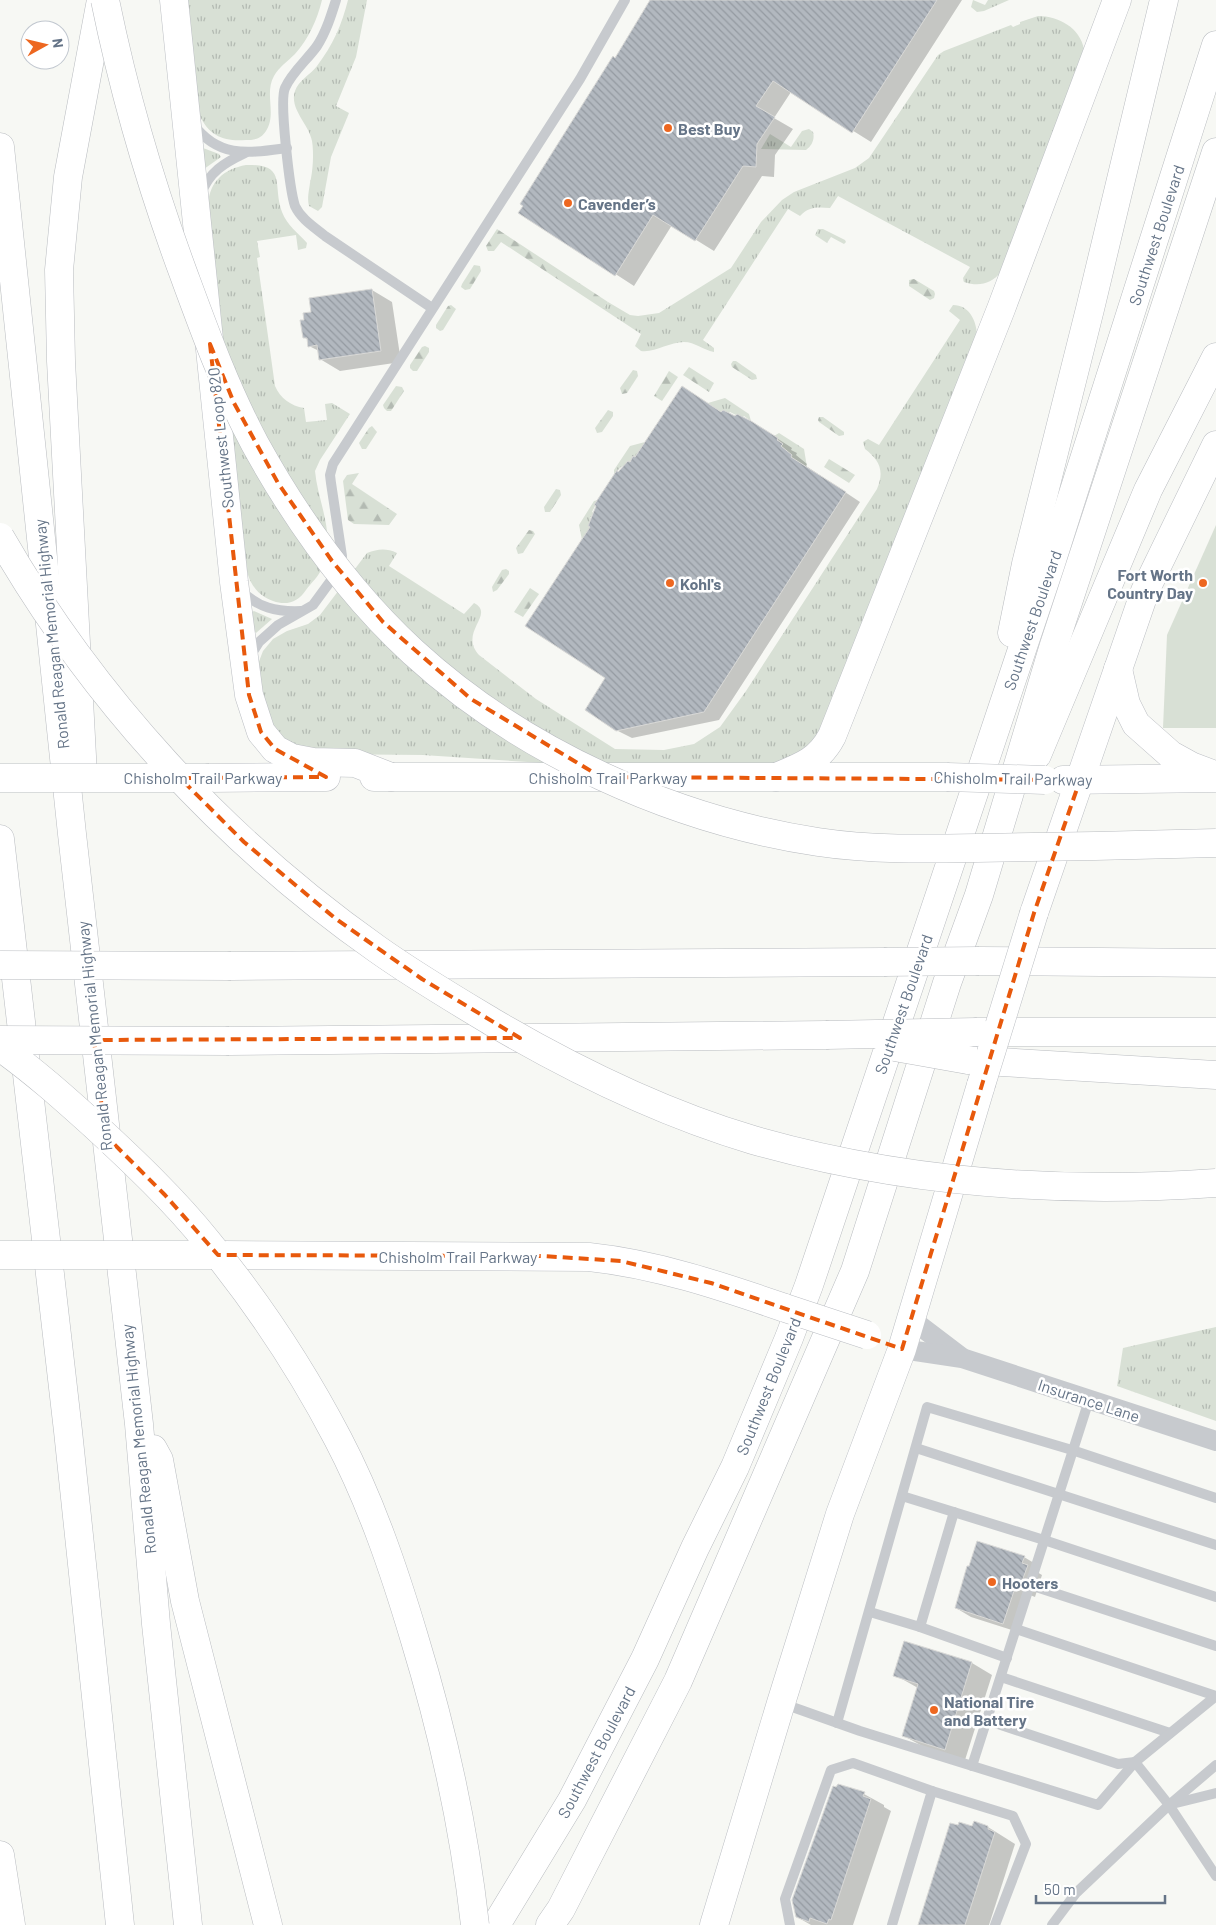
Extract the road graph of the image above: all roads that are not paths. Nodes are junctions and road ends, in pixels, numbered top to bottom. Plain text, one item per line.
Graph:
1 (102, 0) edge
2 (106, 0) edge
3 (174, 0) edge
4 (336, 0) edge
5 (625, 0) edge
6 (1117, 0) edge
7 (1164, 0) edge
8 (1216, 45) edge
9 (186, 112) junction
10 (0, 147) edge
11 (287, 148) junction
12 (1216, 152) edge
13 (245, 154) junction
14 (196, 214) junction
15 (432, 308) junction
16 (1216, 357) edge
17 (1216, 445) edge
18 (0, 538) edge
19 (234, 582) junction
20 (302, 612) junction
21 (244, 667) junction
22 (1118, 669) junction
23 (989, 745) junction
24 (1216, 776) edge
25 (391, 777) junction
26 (776, 777) junction
27 (0, 778) edge
28 (1080, 780) junction
29 (72, 834) junction
30 (0, 840) edge
31 (1216, 844) edge
32 (979, 895) junction
33 (1216, 963) edge
34 (0, 965) edge
35 (1216, 1032) edge
36 (826, 1035) junction
37 (0, 1040) edge
38 (0, 1047) edge
39 (1216, 1075) edge
40 (1216, 1183) edge
41 (0, 1255) edge
42 (911, 1319) junction
43 (902, 1349) junction
44 (962, 1358) junction
45 (1089, 1400) junction
46 (139, 1424) junction
47 (1215, 1439) edge
48 (916, 1448) junction
49 (1072, 1450) junction
50 (1058, 1494) junction
51 (902, 1496) junction
52 (1216, 1498) edge
53 (954, 1512) junction
54 (1044, 1540) junction
55 (1216, 1545) edge
56 (1030, 1585) junction
57 (1216, 1597) edge
58 (870, 1612) junction
59 (920, 1627) junction
60 (1016, 1630) junction
61 (1216, 1646) edge
62 (1007, 1658) junction
63 (1001, 1676) junction
64 (1216, 1696) edge
65 (781, 1703) junction
66 (986, 1720) junction
67 (838, 1723) junction
68 (1170, 1733) junction
69 (1135, 1762) junction
70 (1118, 1764) junction
71 (1216, 1765) edge
72 (972, 1766) junction
73 (1128, 1770) junction
74 (932, 1791) junction
75 (1216, 1794) edge
76 (1169, 1805) junction
77 (0, 1856) edge
78 (1216, 1876) edge
79 (11, 1925) edge
80 (120, 1925) edge
81 (188, 1925) edge
82 (268, 1925) edge
83 (475, 1925) edge
84 (496, 1925) edge
85 (550, 1925) edge
86 (714, 1925) edge
87 (790, 1925) edge
88 (892, 1925) edge
89 (995, 1925) edge
90 (1052, 1925) edge

1 - 29 main road
2 - 31 main road, bridge
3 - 9 main road, Southwest Loop 820
4 - 11 lane
5 - 15 lane
6 - 26 main road
7 - 23 main road
8 - 23 main road, Southwest Boulevard
9 - 13 lane
9 - 14 main road, Southwest Loop 820
10 - 29 main road, Ronald Reagan Memorial Highway
11 - 13 lane
11 - 15 lane
12 - 32 main road, Southwest Boulevard
13 - 14 lane
14 - 19 main road, Southwest Loop 820
15 - 20 lane
16 - 32 main road
17 - 22 main road
18 - 40 main road, bridge
19 - 20 lane
19 - 21 main road, Southwest Loop 820
20 - 21 lane
21 - 25 main road, Southwest Loop 820
22 - 24 main road
22 - 28 main road
23 - 84 main road, Southwest Boulevard
24 - 28 main road, Chisholm Trail Parkway
25 - 26 main road, Chisholm Trail Parkway
25 - 27 main road, Chisholm Trail Parkway, bridge
26 - 28 main road, Chisholm Trail Parkway, bridge
28 - 42 main road, bridge
29 - 46 main road, Ronald Reagan Memorial Highway
30 - 80 main road
32 - 85 main road, Southwest Boulevard
33 - 34 main road, bridge
35 - 36 main road, bridge
36 - 37 main road, bridge
36 - 39 main road, bridge
38 - 83 main road, bridge
41 - 43 main road, Chisholm Trail Parkway, bridge
42 - 43 main road
42 - 44 street, Insurance Lane
43 - 44 street, Insurance Lane
43 - 65 main road
44 - 45 street, Insurance Lane
45 - 47 street, Insurance Lane
45 - 49 lane
46 - 81 main road, Ronald Reagan Memorial Highway
46 - 82 main road
48 - 49 lane
48 - 50 lane
48 - 51 lane
49 - 50 lane
49 - 52 lane
50 - 54 lane
50 - 55 lane
51 - 53 lane
51 - 58 lane
53 - 54 lane
53 - 59 lane
54 - 56 lane
54 - 57 lane
56 - 60 lane
56 - 61 lane
58 - 59 lane
58 - 67 lane
59 - 62 lane
60 - 62 lane
60 - 64 lane
62 - 63 lane
63 - 66 lane
63 - 68 lane
64 - 68 lane
65 - 67 lane
65 - 86 main road
66 - 70 lane
66 - 72 lane
67 - 72 lane
68 - 69 lane
69 - 70 lane
69 - 73 lane
69 - 76 lane
70 - 73 lane
71 - 76 lane
72 - 73 lane
74 - 87 lane
74 - 88 lane
74 - 89 lane
75 - 76 lane
76 - 78 lane
76 - 90 lane
77 - 79 main road

